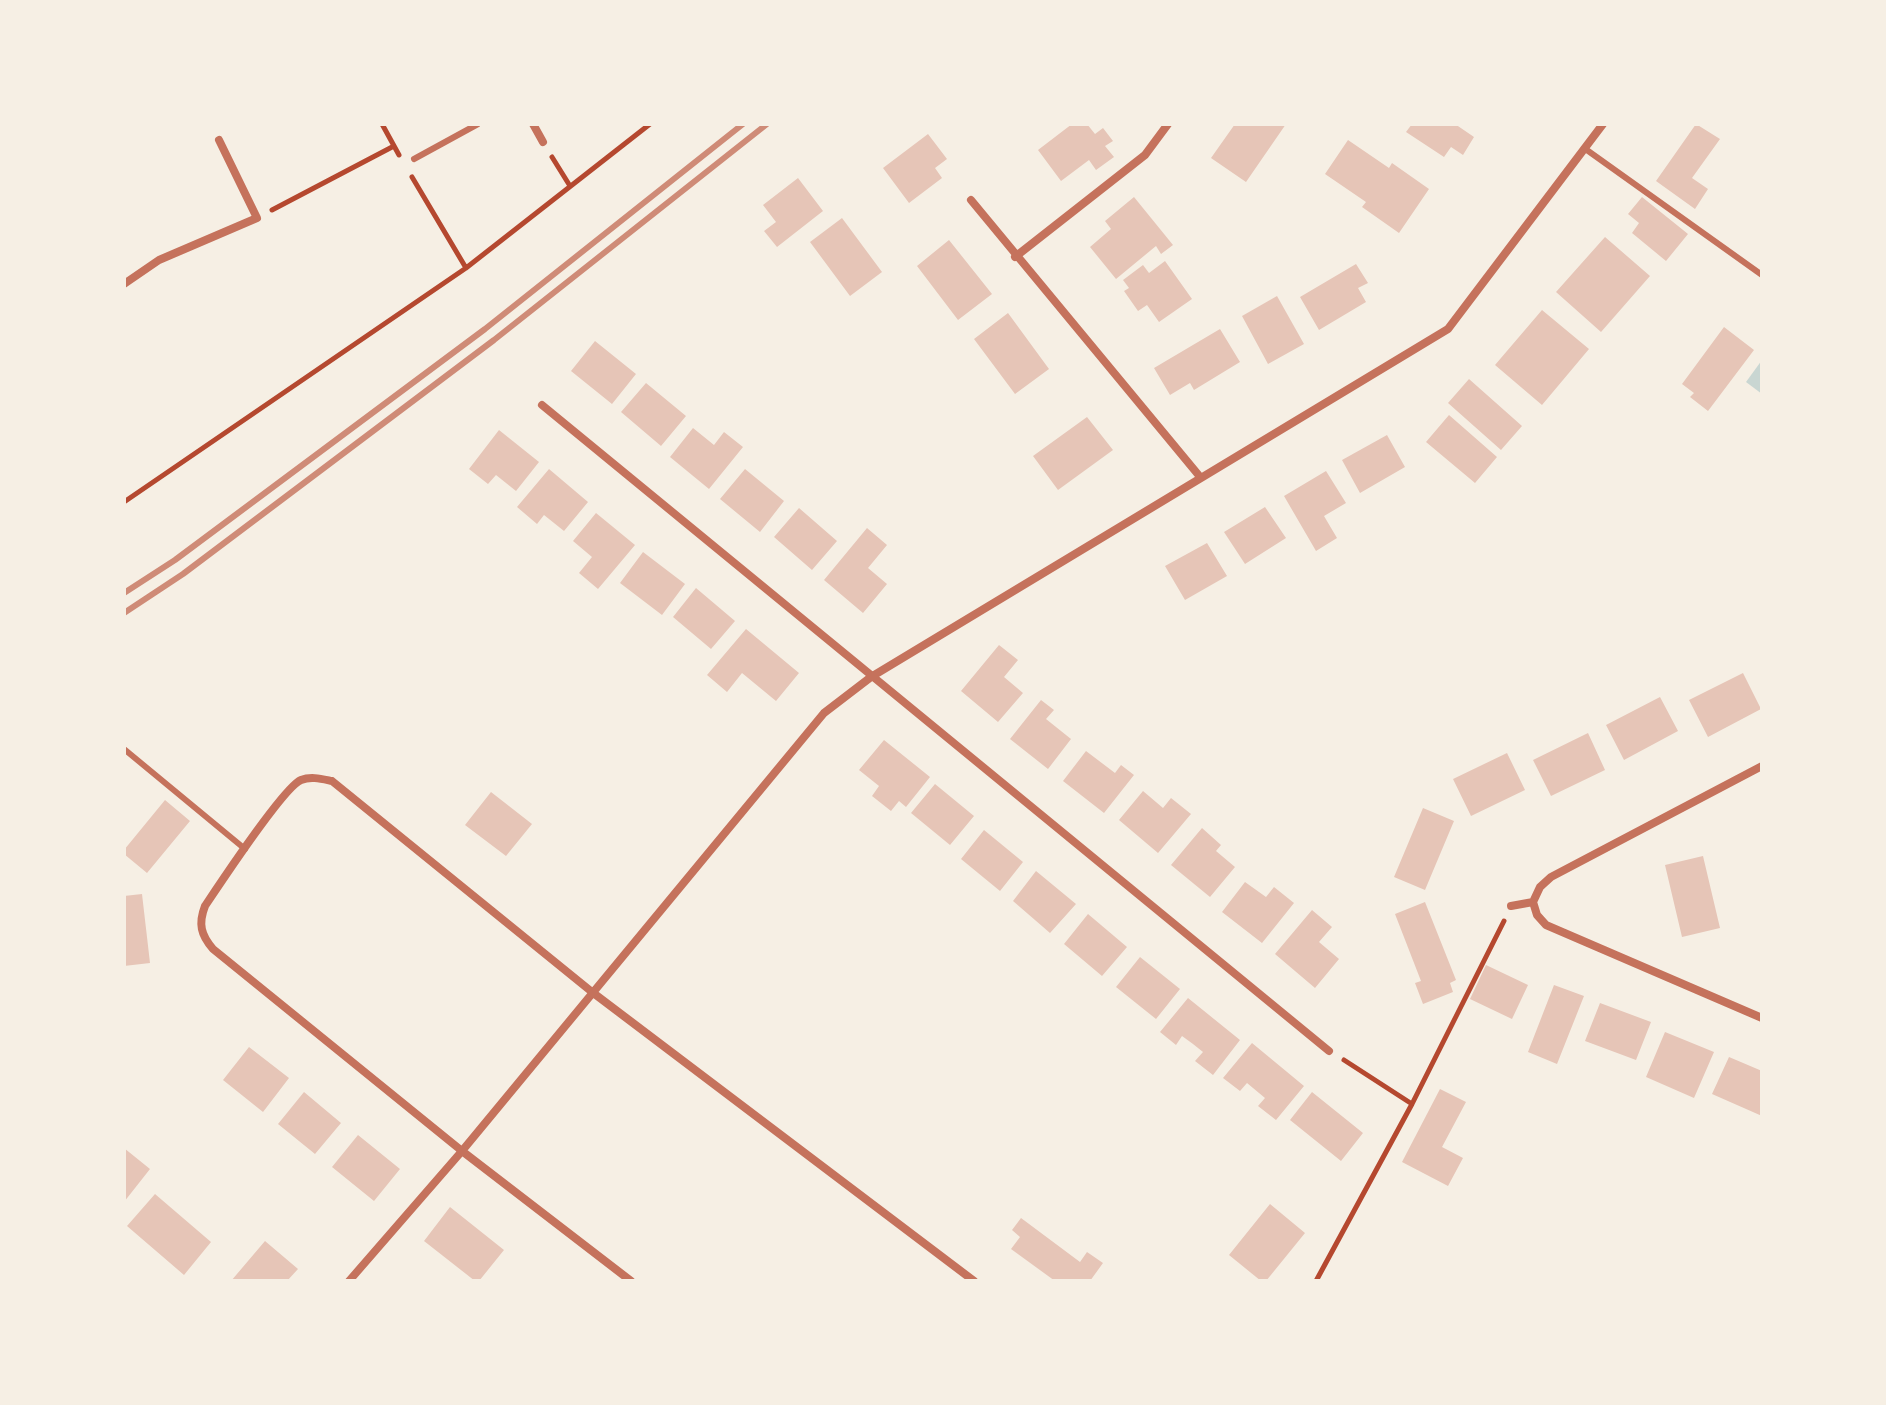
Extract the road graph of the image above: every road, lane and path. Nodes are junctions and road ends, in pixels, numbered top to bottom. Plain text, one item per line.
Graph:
1 (382, 124) edge
2 (478, 124) edge
3 (533, 124) edge
4 (650, 124) edge
5 (1168, 124) edge
6 (1603, 124) edge
7 (219, 140) dead end
8 (543, 142) joint
9 (394, 146) junction
10 (1584, 148) junction
11 (414, 159) dead end
12 (402, 160) dead end
13 (410, 173) dead end
14 (570, 186) junction
15 (971, 200) dead end
16 (257, 218) junction
17 (1015, 257) junction
18 (466, 268) junction
19 (1762, 275) edge
20 (124, 284) edge
21 (542, 405) dead end
22 (1201, 478) junction
23 (124, 502) edge
24 (871, 677) junction
25 (124, 749) edge
26 (1762, 766) edge
27 (245, 849) junction
28 (1533, 902) junction
29 (1511, 906) joint
30 (592, 992) junction
31 (1762, 1018) edge
32 (1329, 1051) joint
33 (1412, 1104) junction
34 (462, 1151) junction
35 (349, 1281) edge
36 (631, 1281) edge
37 (974, 1281) edge
38 (1316, 1281) edge

1 - 9 path
2 - 11 lane
3 - 8 street
4 - 14 path
5 - 17 street
6 - 10 street
7 - 16 street
8 - 14 path
9 - 12 path
9 - 16 path
10 - 19 lane
10 - 22 street
13 - 18 path
14 - 18 path
15 - 17 street
16 - 20 street
17 - 22 street
18 - 23 path
21 - 24 street
22 - 24 street
24 - 30 street
24 - 32 street
25 - 27 lane
26 - 28 street
27 - 30 street
27 - 34 street
28 - 29 street
28 - 31 street
29 - 33 path
30 - 34 street
30 - 37 street
32 - 33 path
33 - 38 path
34 - 35 street
34 - 36 street

